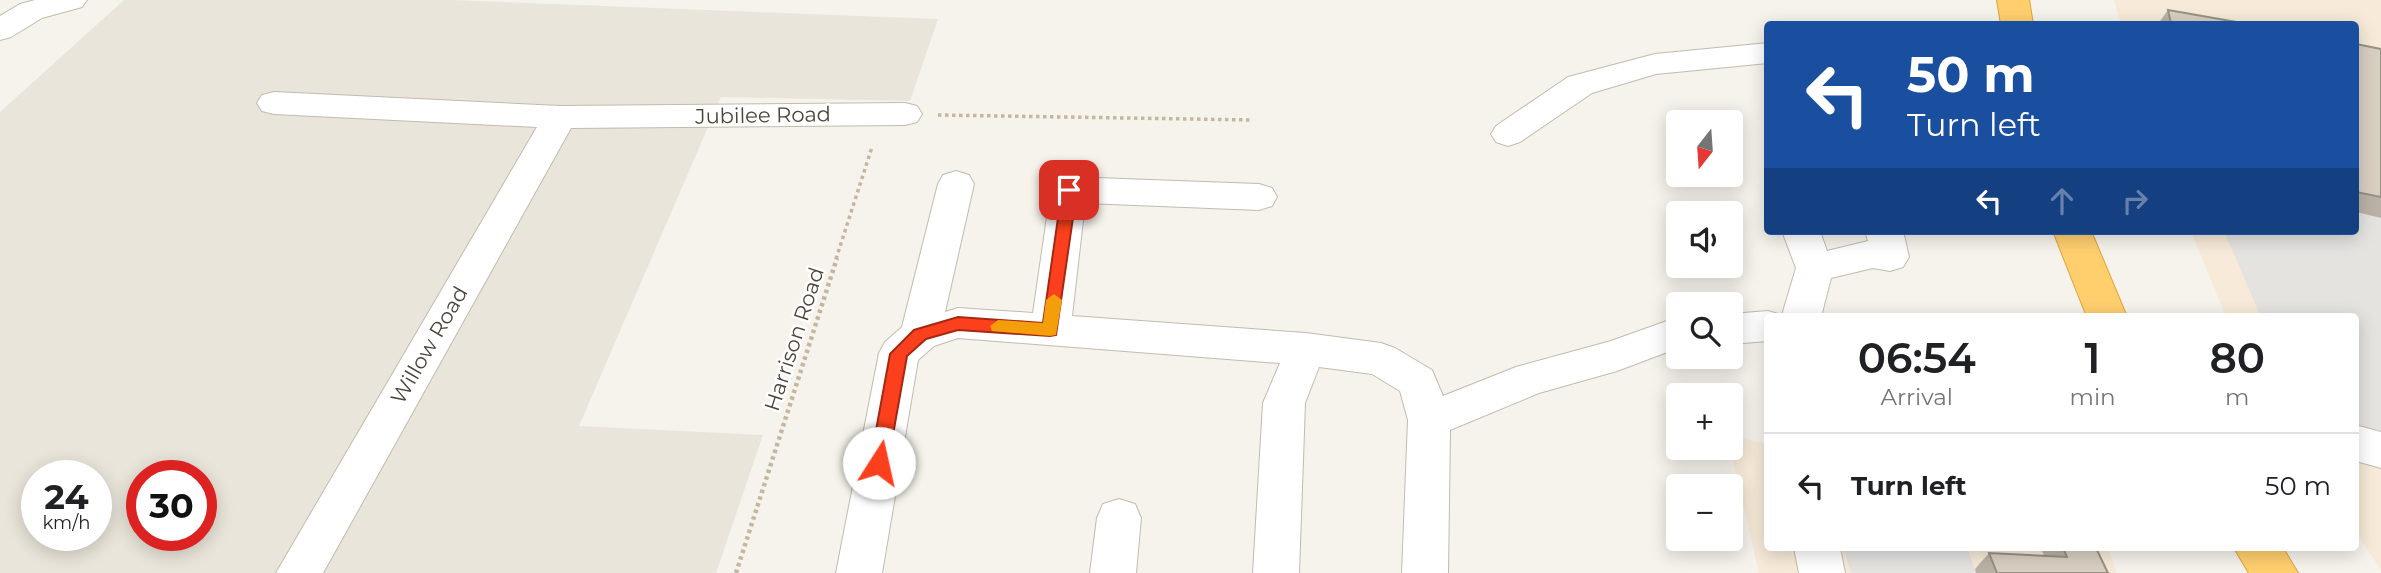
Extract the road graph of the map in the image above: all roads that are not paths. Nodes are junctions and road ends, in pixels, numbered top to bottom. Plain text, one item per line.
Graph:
1 (71, 0) edge
2 (2013, 0) edge
3 (2016, 21) edge
4 (0, 30) edge
5 (1764, 53) edge
6 (274, 103) dead end
7 (894, 114) road end
8 (559, 117) junction
9 (1508, 134) dead end
10 (956, 184) dead end
11 (1259, 197) dead end
12 (1803, 235) edge
13 (1885, 235) edge
14 (2074, 235) edge
15 (1815, 268) junction
16 (1802, 313) edge
17 (2105, 313) edge
18 (1764, 326) edge
19 (1743, 328) edge
20 (1050, 330) junction
21 (920, 335) junction
22 (1666, 337) edge
23 (1306, 349) junction
24 (1429, 420) junction
25 (1119, 518) dead end
26 (1818, 551) edge
27 (2259, 551) edge
28 (299, 573) edge
29 (859, 573) edge
30 (1113, 573) edge
31 (1276, 573) edge
32 (1425, 573) edge
33 (1822, 573) edge
34 (2275, 573) edge

1 - 4 street
2 - 3 highway
5 - 9 street
6 - 8 street, Jubilee Road
7 - 8 street, Jubilee Road
8 - 28 street, Willow Road
10 - 21 street
11 - 20 street
12 - 15 street
13 - 15 street
14 - 17 highway
15 - 16 street
18 - 19 street
20 - 21 street
20 - 23 street
21 - 29 street
22 - 24 street
23 - 24 street
23 - 31 street
24 - 32 street
25 - 30 street
26 - 33 street
27 - 34 highway

